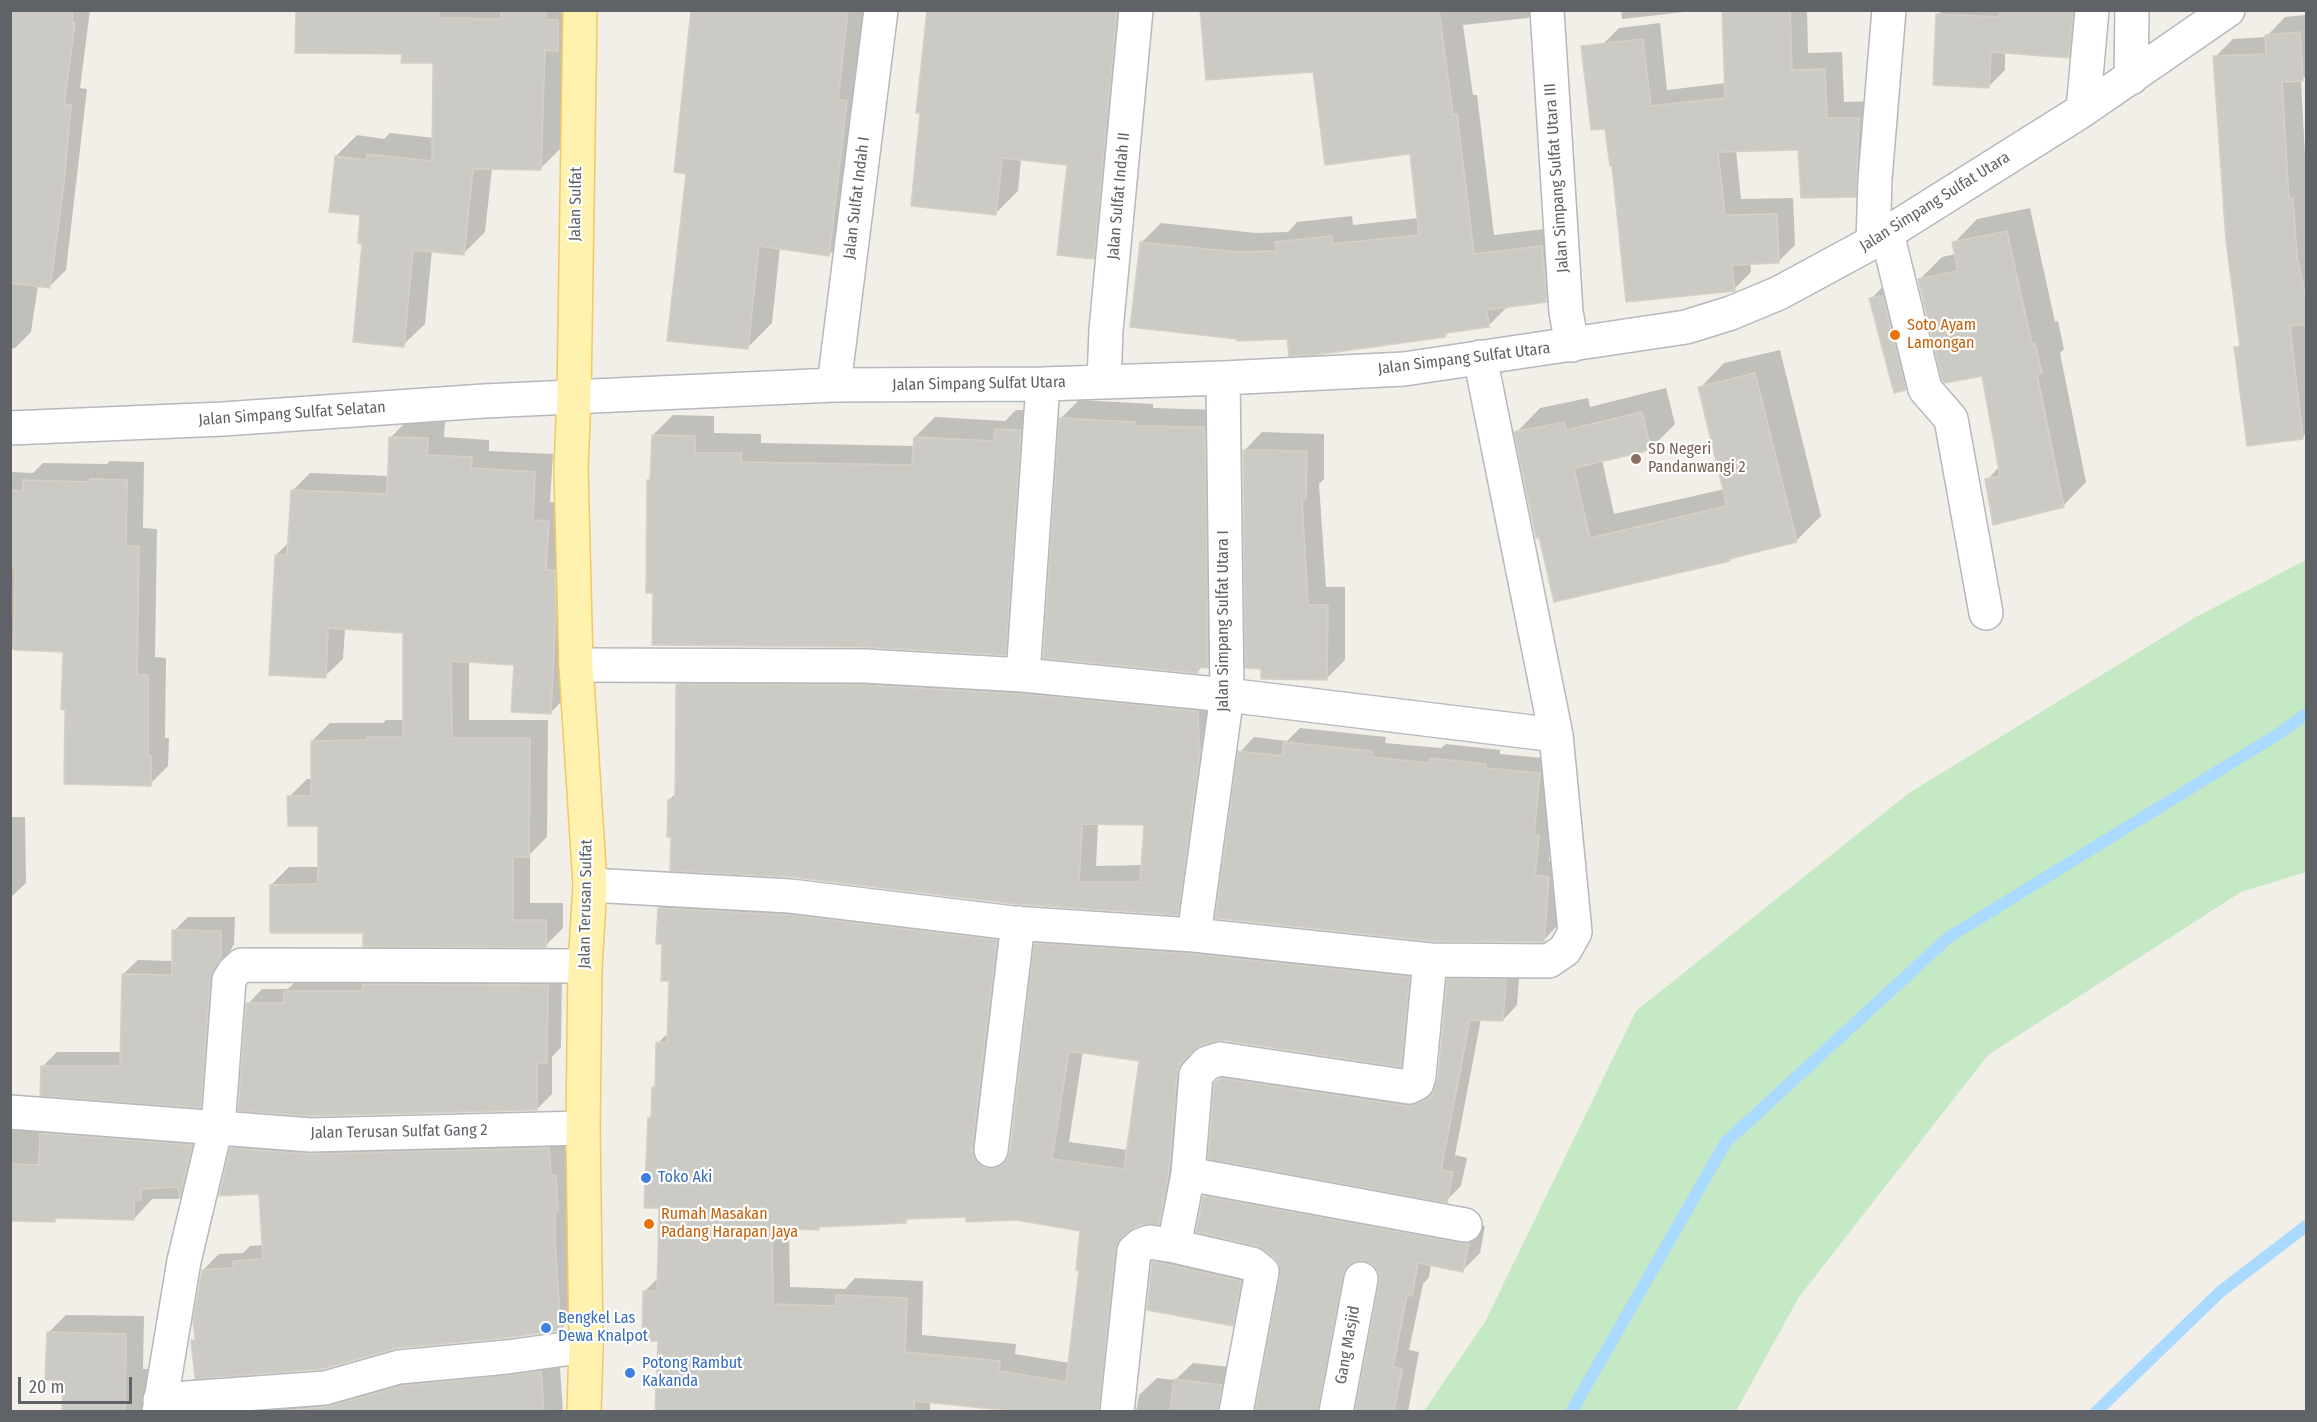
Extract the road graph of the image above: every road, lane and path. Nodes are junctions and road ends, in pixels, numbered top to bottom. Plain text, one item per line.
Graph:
1 (580, 10) edge
2 (881, 10) edge
3 (1136, 10) edge
4 (1547, 10) edge
5 (1889, 10) edge
6 (2092, 10) edge
7 (2132, 10) edge
8 (2228, 10) edge
9 (2131, 78) junction
10 (2082, 110) junction
11 (1880, 237) junction
12 (1572, 345) junction
13 (1480, 357) junction
14 (1223, 378) junction
15 (1104, 382) junction
16 (1043, 384) junction
17 (834, 386) junction
18 (574, 397) junction
19 (10, 428) edge
20 (1986, 613) dead end
21 (576, 665) junction
22 (1023, 675) junction
23 (1227, 695) junction
24 (1556, 735) junction
25 (590, 885) junction
26 (1018, 923) junction
27 (1194, 935) junction
28 (1430, 960) junction
29 (585, 966) junction
30 (10, 1112) edge
31 (215, 1127) junction
32 (583, 1128) junction
33 (991, 1150) dead end
34 (1188, 1174) junction
35 (1465, 1225) dead end
36 (1174, 1246) junction
37 (1360, 1279) dead end
38 (586, 1346) junction
39 (159, 1406) edge
40 (584, 1412) edge
41 (1117, 1412) edge
42 (1236, 1412) edge
43 (1336, 1412) edge

1 - 18 main road, Jalan Sulfat
2 - 17 street, Jalan Sulfat Indah I
3 - 15 street, Jalan Sulfat Indah II
4 - 12 street, Jalan Simpang Sulfat Utara III
5 - 11 street
6 - 10 street
7 - 9 street
8 - 9 street, Jalan Simpang Sulfat Utara
9 - 10 street, Jalan Simpang Sulfat Utara
10 - 11 street, Jalan Simpang Sulfat Utara
11 - 12 street, Jalan Simpang Sulfat Utara
11 - 20 street
12 - 13 street, Jalan Simpang Sulfat Utara
13 - 14 street, Jalan Simpang Sulfat Utara
13 - 24 street
14 - 15 street, Jalan Simpang Sulfat Utara
14 - 23 street, Jalan Simpang Sulfat Utara I
15 - 16 street, Jalan Simpang Sulfat Utara
16 - 17 street, Jalan Simpang Sulfat Utara
16 - 22 street
17 - 18 street, Jalan Simpang Sulfat Utara
18 - 19 street, Jalan Simpang Sulfat Selatan
18 - 21 main road, Jalan Terusan Sulfat
21 - 22 street
21 - 25 main road, Jalan Terusan Sulfat
22 - 23 street
23 - 24 street
23 - 27 street, Jalan Simpang Sulfat Utara I
24 - 28 street
25 - 26 street
25 - 29 main road, Jalan Terusan Sulfat
26 - 27 street
26 - 33 street
27 - 28 street
28 - 34 street
29 - 31 street
29 - 32 main road, Jalan Terusan Sulfat
30 - 31 street, Jalan Terusan Sulfat Gang 2
31 - 32 street, Jalan Terusan Sulfat Gang 2
31 - 39 street
32 - 38 main road, Jalan Terusan Sulfat
34 - 35 street
34 - 36 street
36 - 41 street
36 - 42 street
37 - 43 street, Gang Masjid
38 - 39 street
38 - 40 main road, Jalan Terusan Sulfat

